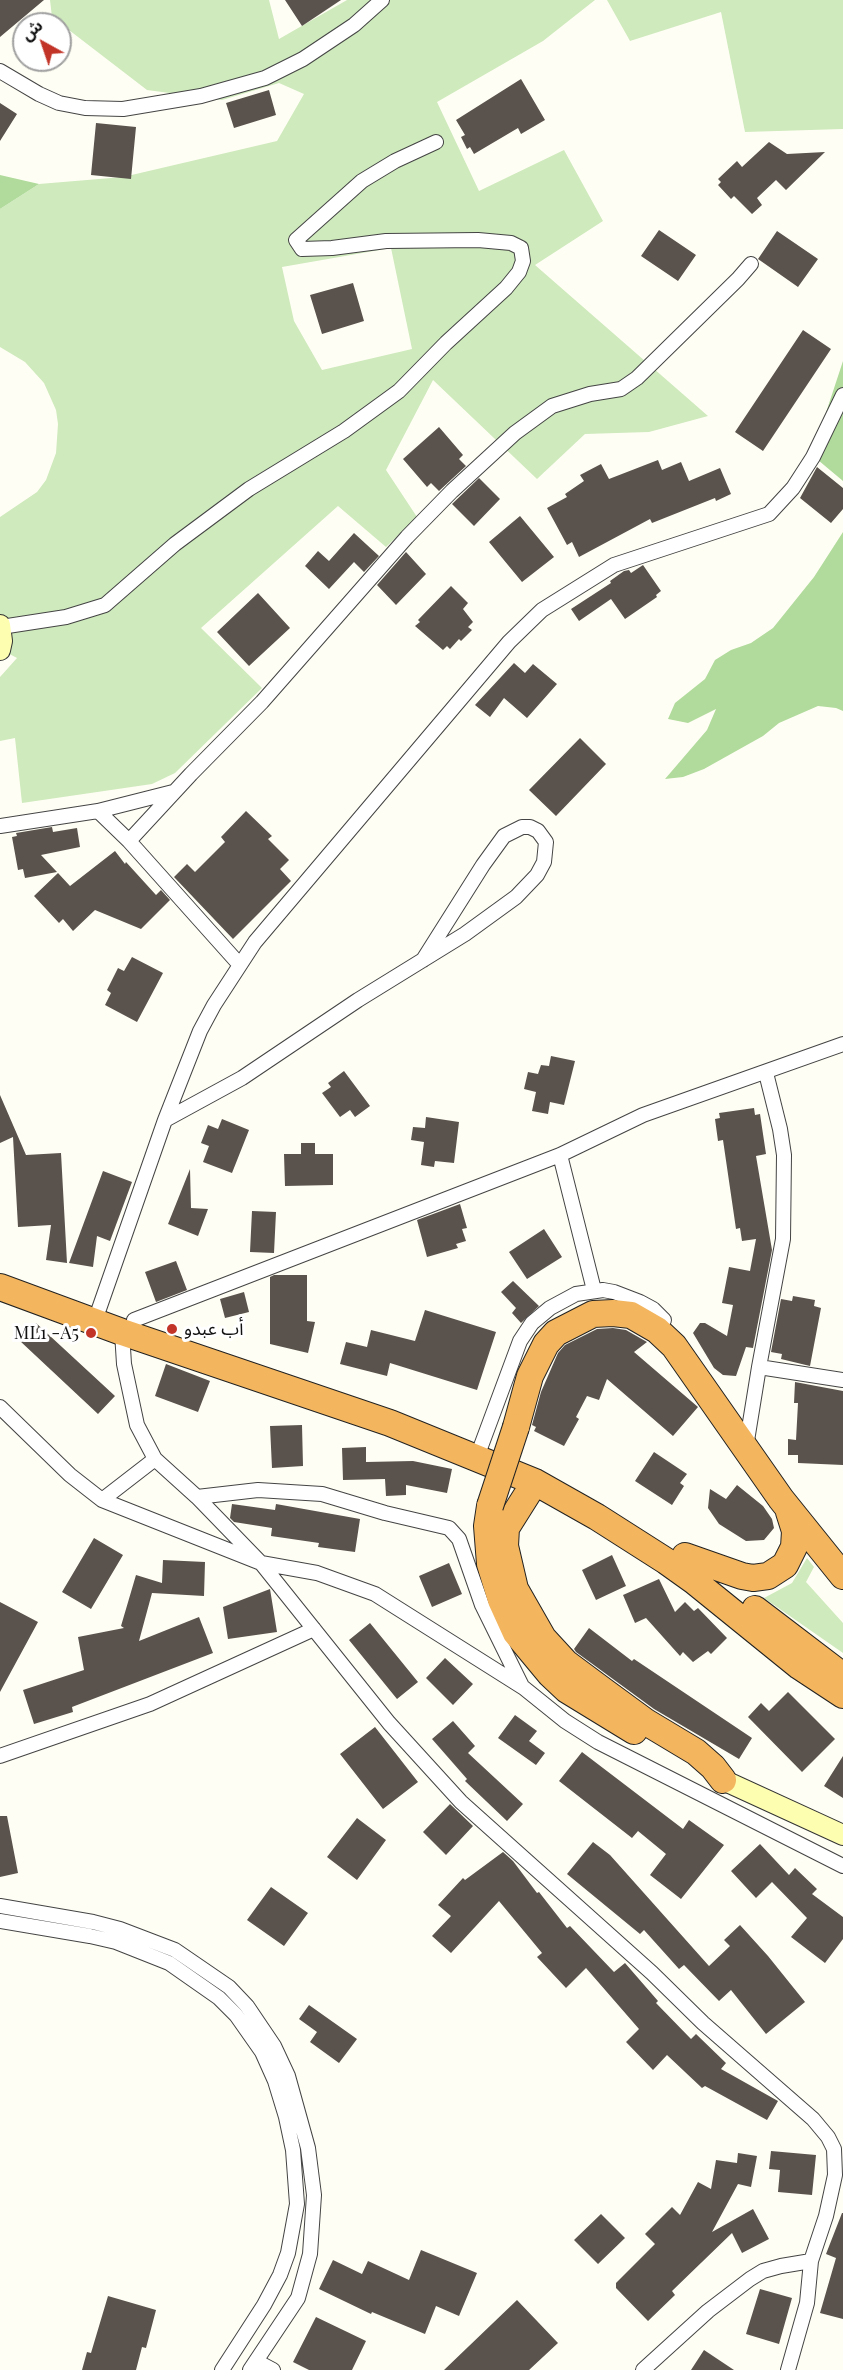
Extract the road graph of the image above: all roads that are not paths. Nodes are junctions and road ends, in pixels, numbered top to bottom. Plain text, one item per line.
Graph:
1 (382, 0) edge
2 (0, 71) edge
3 (436, 142) dead end
4 (750, 264) dead end
5 (843, 395) edge
6 (0, 626) edge
7 (0, 650) edge
8 (173, 792) junction
9 (98, 811) junction
10 (0, 826) edge
11 (129, 841) junction
12 (423, 960) junction
13 (239, 964) junction
14 (843, 1044) edge
15 (766, 1073) junction
16 (165, 1120) junction
17 (560, 1155) junction
18 (0, 1273) edge
19 (0, 1287) edge
20 (594, 1290) junction
21 (99, 1309) junction
22 (664, 1320) dead end
23 (128, 1326) junction
24 (759, 1367) junction
25 (843, 1380) edge
26 (0, 1407) edge
27 (481, 1446) junction
28 (746, 1449) junction
29 (155, 1459) junction
30 (535, 1482) junction
31 (197, 1497) junction
32 (781, 1499) junction
33 (102, 1500) junction
34 (685, 1556) junction
35 (261, 1563) junction
36 (843, 1576) edge
37 (314, 1629) junction
38 (843, 1676) edge
39 (524, 1688) junction
40 (843, 1695) edge
41 (0, 1756) edge
42 (723, 1780) junction
43 (843, 1835) edge
44 (843, 1866) edge
45 (0, 1906) edge
46 (0, 1921) edge
47 (811, 2261) junction
48 (253, 2366) edge
49 (222, 2370) edge
50 (273, 2370) edge
51 (644, 2370) edge
52 (788, 2370) edge

1 - 2 street
3 - 6 street
4 - 8 street
5 - 13 street
6 - 7 street
8 - 9 street
8 - 11 street
9 - 10 street
9 - 11 street
11 - 13 street
12 - 12 street
12 - 16 street
13 - 16 street
14 - 15 street
15 - 17 street
15 - 24 street
16 - 21 street
17 - 20 street
17 - 23 street
18 - 21 highway
19 - 23 highway
20 - 22 street
20 - 27 street
21 - 23 highway
23 - 27 highway
23 - 29 street
23 - 30 highway
24 - 25 street
24 - 28 street
26 - 33 street
27 - 34 highway
28 - 32 highway
28 - 42 highway, bridge
29 - 31 street
29 - 33 street
30 - 40 highway
30 - 42 highway
31 - 35 street
31 - 39 street
32 - 34 highway
32 - 36 highway
33 - 35 street
34 - 38 highway
35 - 37 street
35 - 39 street
37 - 41 street
37 - 47 street
39 - 44 street
42 - 43 street
45 - 48 street
46 - 49 street
47 - 51 street
47 - 52 street
48 - 50 street

